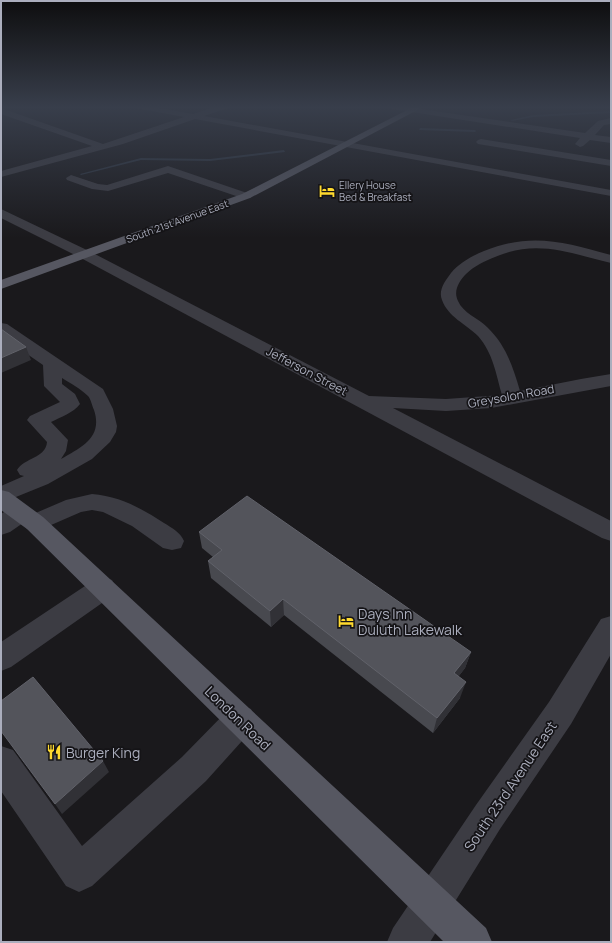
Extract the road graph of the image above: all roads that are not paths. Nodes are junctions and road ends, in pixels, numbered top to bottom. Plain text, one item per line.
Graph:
1 (88, 150) edge
2 (335, 150) edge
3 (379, 150) edge
4 (530, 150) edge
5 (573, 150) edge
6 (567, 156) junction
7 (611, 163) edge
8 (1, 174) edge
9 (71, 178) dead end
10 (544, 181) junction
11 (611, 193) edge
12 (246, 196) junction
13 (1, 213) edge
14 (84, 254) junction
15 (611, 258) edge
16 (1, 285) edge
17 (1, 328) edge
18 (52, 364) junction
19 (611, 380) edge
20 (512, 398) junction
21 (363, 400) junction
22 (10, 508) edge
23 (611, 532) edge
24 (172, 541) dead end
25 (103, 588) junction
26 (611, 628) edge
27 (1, 658) edge
28 (240, 720) junction
29 (1, 762) edge
30 (433, 903) junction
31 (407, 942) edge
32 (472, 942) edge

1 - 8 street
2 - 12 main road, South 21st Avenue East
3 - 10 street
4 - 6 street
5 - 6 street
6 - 7 street
6 - 10 street
9 - 12 street
10 - 11 street
12 - 14 main road, South 21st Avenue East
13 - 14 street, Jefferson Street
14 - 16 main road, South 21st Avenue East
14 - 21 street, Jefferson Street
15 - 20 street
17 - 18 street
18 - 22 street
18 - 22 street
19 - 20 street, Greysolon Road
20 - 21 street, Greysolon Road
21 - 23 street, Jefferson Street
22 - 24 street
22 - 25 main road, London Road
25 - 27 street
25 - 28 main road, London Road
26 - 30 street, South 23rd Avenue East
28 - 29 street
28 - 30 main road, London Road
30 - 31 street, South 23rd Avenue East
30 - 32 main road, London Road

